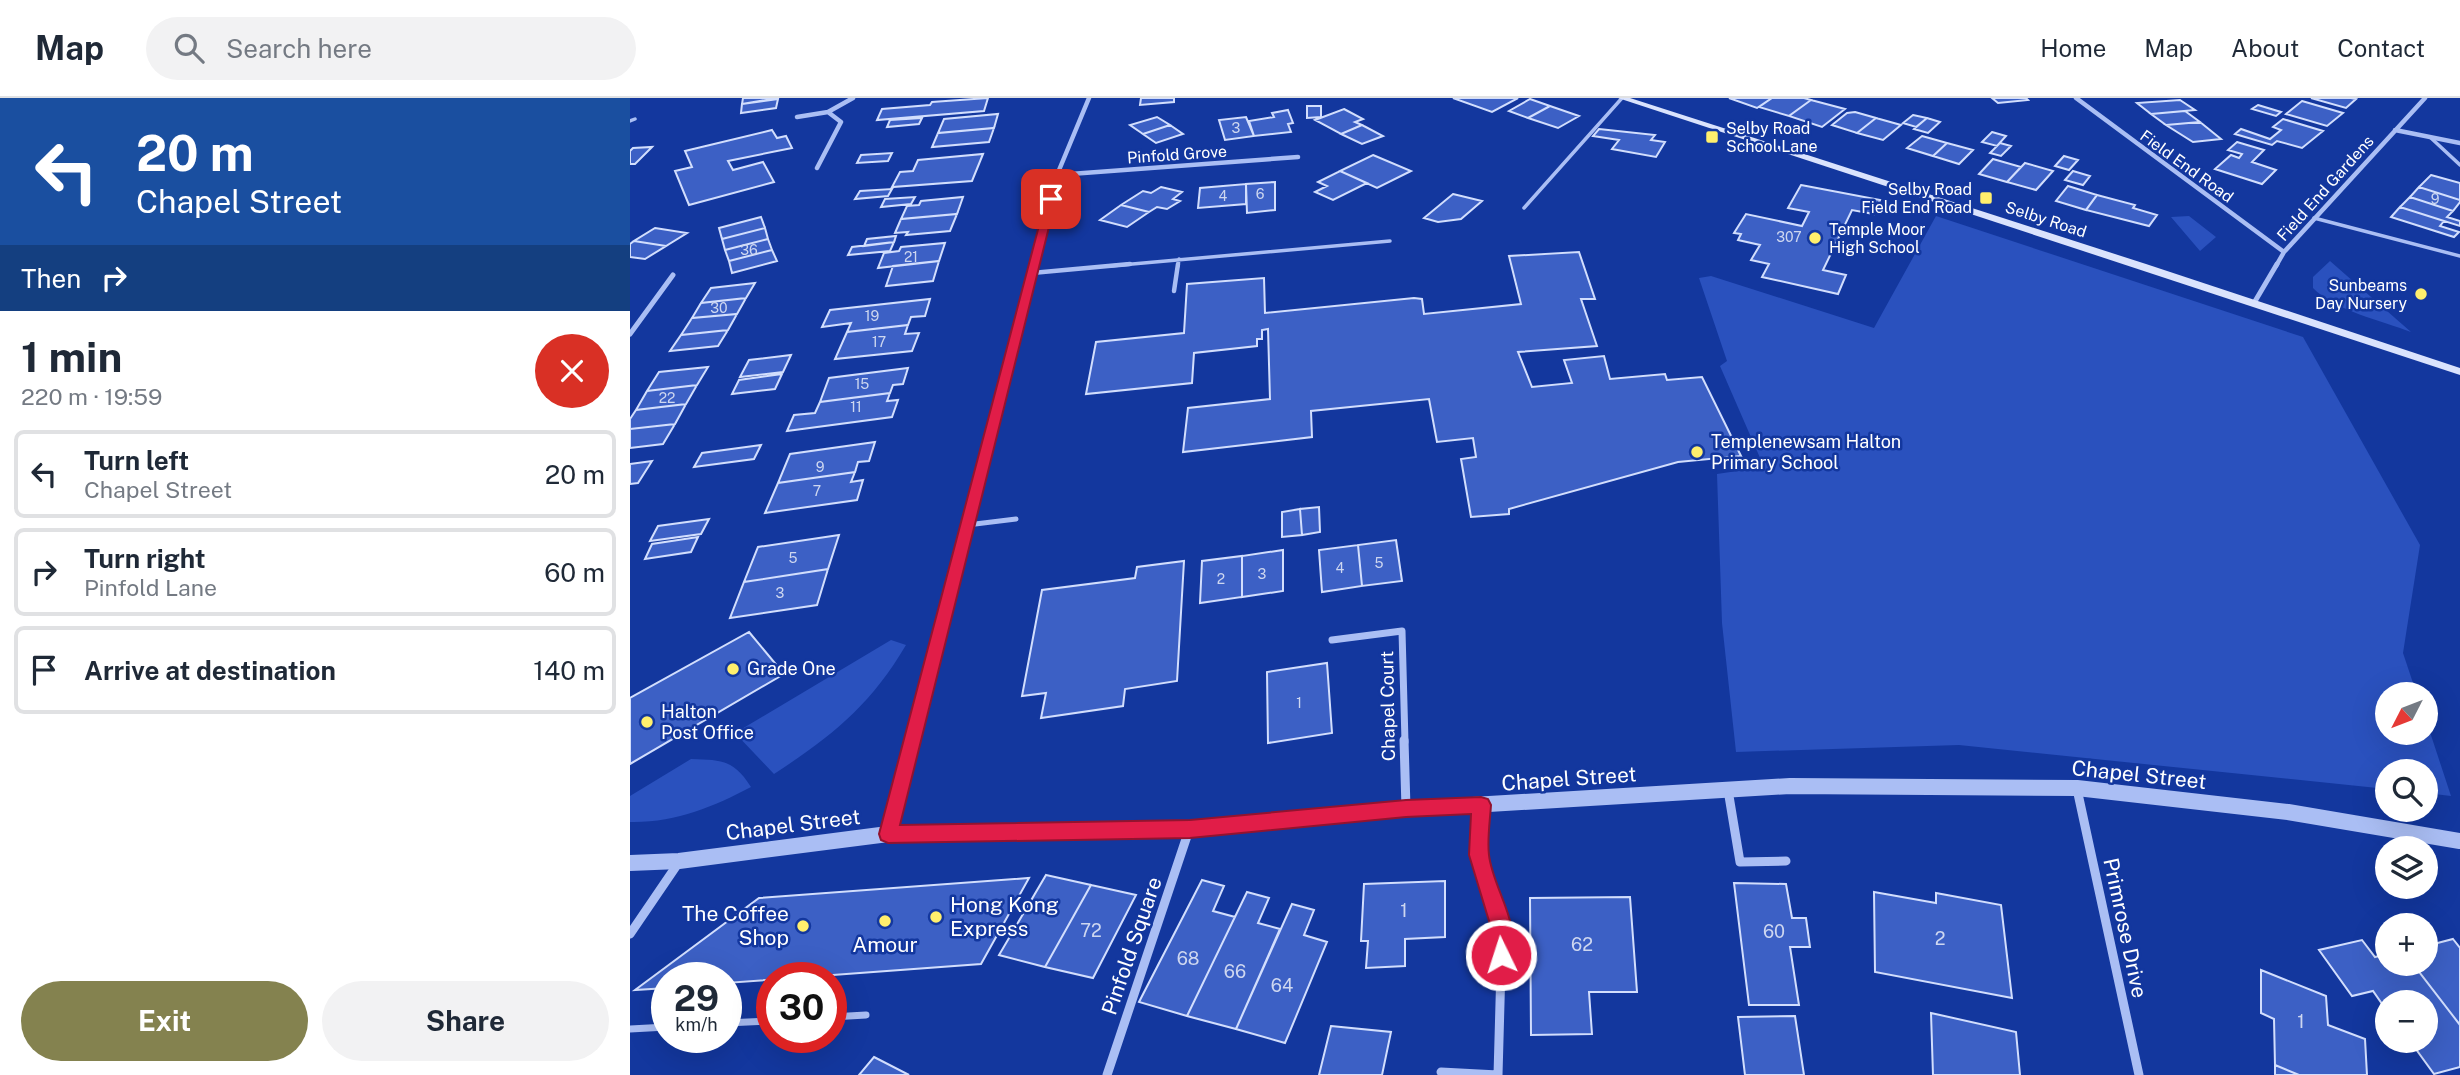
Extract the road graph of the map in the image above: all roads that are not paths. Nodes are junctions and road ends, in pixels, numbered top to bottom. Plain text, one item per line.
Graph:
1 (853, 98) edge
2 (1089, 98) edge
3 (1622, 98) edge
4 (2076, 98) edge
5 (2425, 98) edge
6 (828, 112) junction
7 (797, 117) dead end
8 (2395, 130) junction
9 (2431, 138) junction
10 (2460, 143) edge
11 (1298, 157) dead end
12 (2460, 165) edge
13 (817, 168) dead end
14 (1058, 175) junction
15 (1524, 208) dead end
16 (2314, 218) junction
17 (1390, 241) dead end
18 (2284, 252) junction
19 (2460, 256) edge
20 (1179, 258) junction
21 (1032, 273) junction
22 (673, 275) dead end
23 (1174, 291) dead end
24 (2253, 303) junction
25 (630, 334) edge
26 (2460, 372) edge
27 (1016, 519) dead end
28 (967, 525) junction
29 (1332, 640) dead end
30 (2077, 788) junction
31 (1728, 789) junction
32 (1481, 805) junction
33 (1406, 809) junction
34 (1190, 829) junction
35 (888, 834) junction
36 (2460, 841) edge
37 (680, 861) junction
38 (1786, 861) dead end
39 (630, 863) edge
40 (630, 934) edge
41 (866, 1016) dead end
42 (847, 1017) edge
43 (651, 1028) edge
44 (630, 1029) edge
45 (1441, 1072) dead end
46 (1107, 1075) edge
47 (1498, 1075) edge
48 (2139, 1075) edge

1 - 6 street
2 - 14 street
3 - 15 lane
3 - 24 main road, Selby Road
4 - 18 street, Field End Road
5 - 8 street, Field End Gardens
6 - 7 street
6 - 13 street
8 - 9 street
8 - 16 street, Field End Gardens
9 - 10 street
9 - 12 lane
11 - 14 street, Pinfold Grove
14 - 21 street
16 - 18 street, Field End Gardens
16 - 19 lane
17 - 20 lane
18 - 24 street, Field End Gardens
20 - 21 lane
20 - 23 lane
21 - 28 street
22 - 25 street
24 - 26 main road, Selby Road
27 - 28 lane
28 - 35 street
29 - 33 street, Chapel Court
30 - 31 street, Chapel Street
30 - 36 street, Chapel Street
30 - 48 street, Primrose Drive
31 - 32 street, Chapel Street
31 - 38 street
32 - 33 street, Chapel Street
32 - 47 street
33 - 34 street, Chapel Street
34 - 35 street, Chapel Street
34 - 46 street, Pinfold Square
35 - 37 street, Chapel Street
37 - 39 street, Chapel Street
37 - 40 street
41 - 42 lane
43 - 44 lane
45 - 47 street

